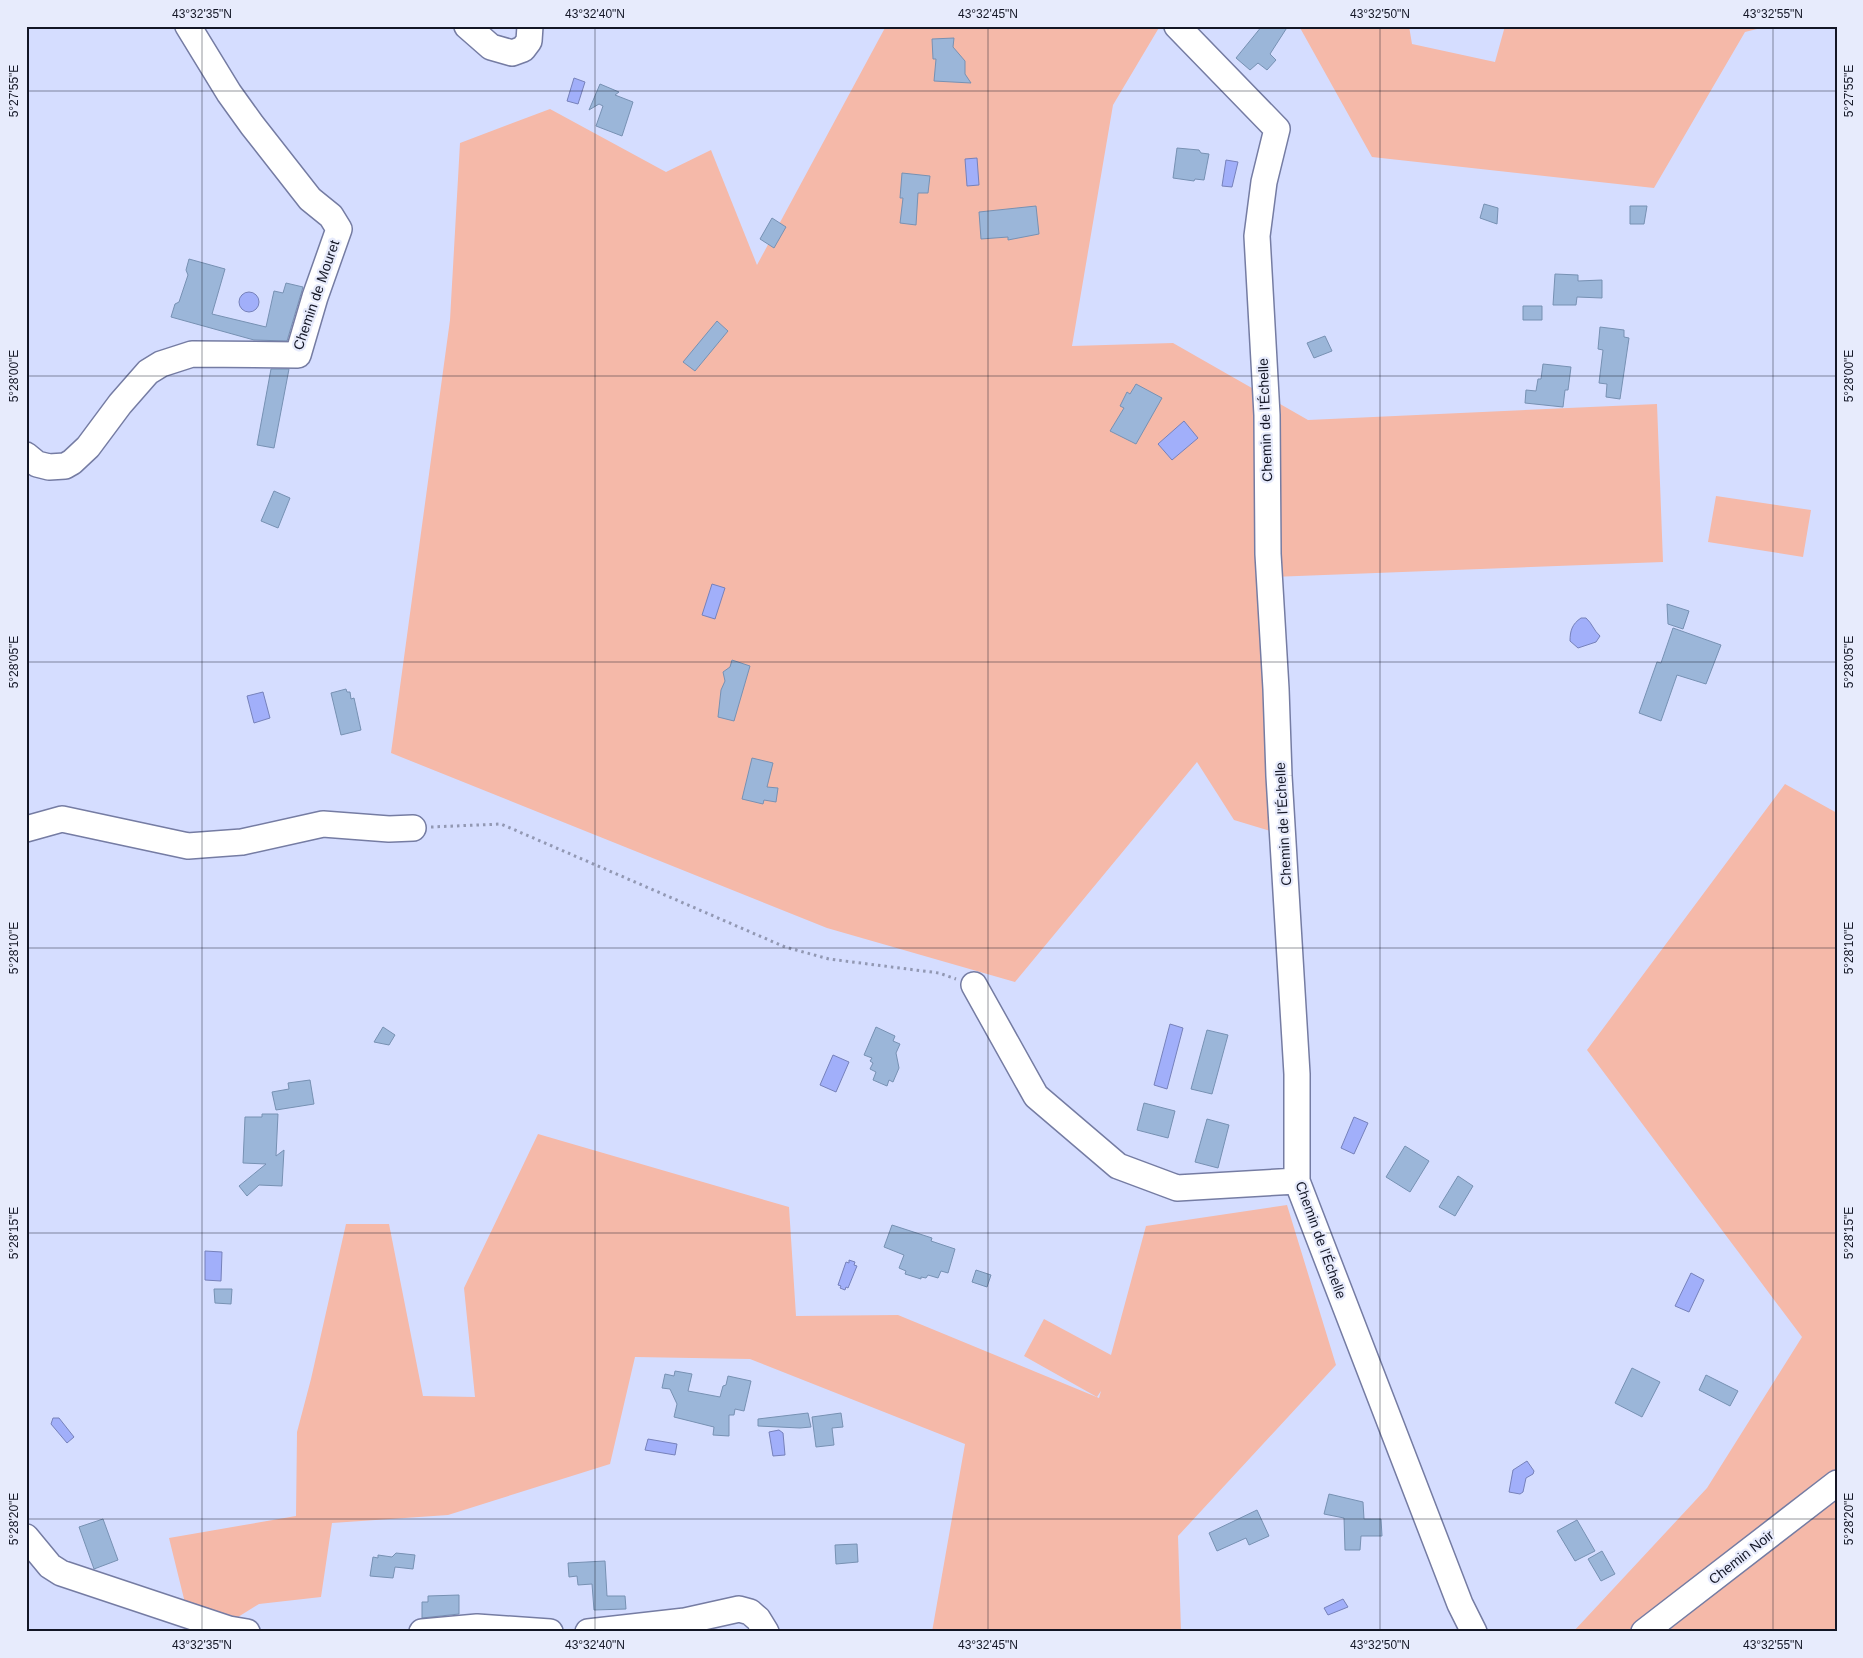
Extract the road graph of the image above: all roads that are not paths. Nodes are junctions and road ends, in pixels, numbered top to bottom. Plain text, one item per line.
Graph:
1 (188, 26) edge
2 (467, 26) edge
3 (530, 26) edge
4 (1177, 26) edge
5 (26, 454) edge
6 (413, 828) road end
7 (26, 829) edge
8 (974, 985) road end
9 (1297, 1181) junction
10 (1837, 1482) edge
11 (26, 1537) edge
12 (247, 1632) edge
13 (422, 1632) edge
14 (550, 1632) edge
15 (588, 1632) edge
16 (766, 1632) edge
17 (1474, 1632) edge
18 (1644, 1632) edge

1 - 5 street, Chemin de Mouret
2 - 3 street
4 - 9 street, Chemin de l’Échelle
6 - 7 street
8 - 9 street
9 - 17 street, Chemin de l’Échelle
10 - 18 street, Chemin Noir
11 - 12 street
13 - 14 street
15 - 16 street

